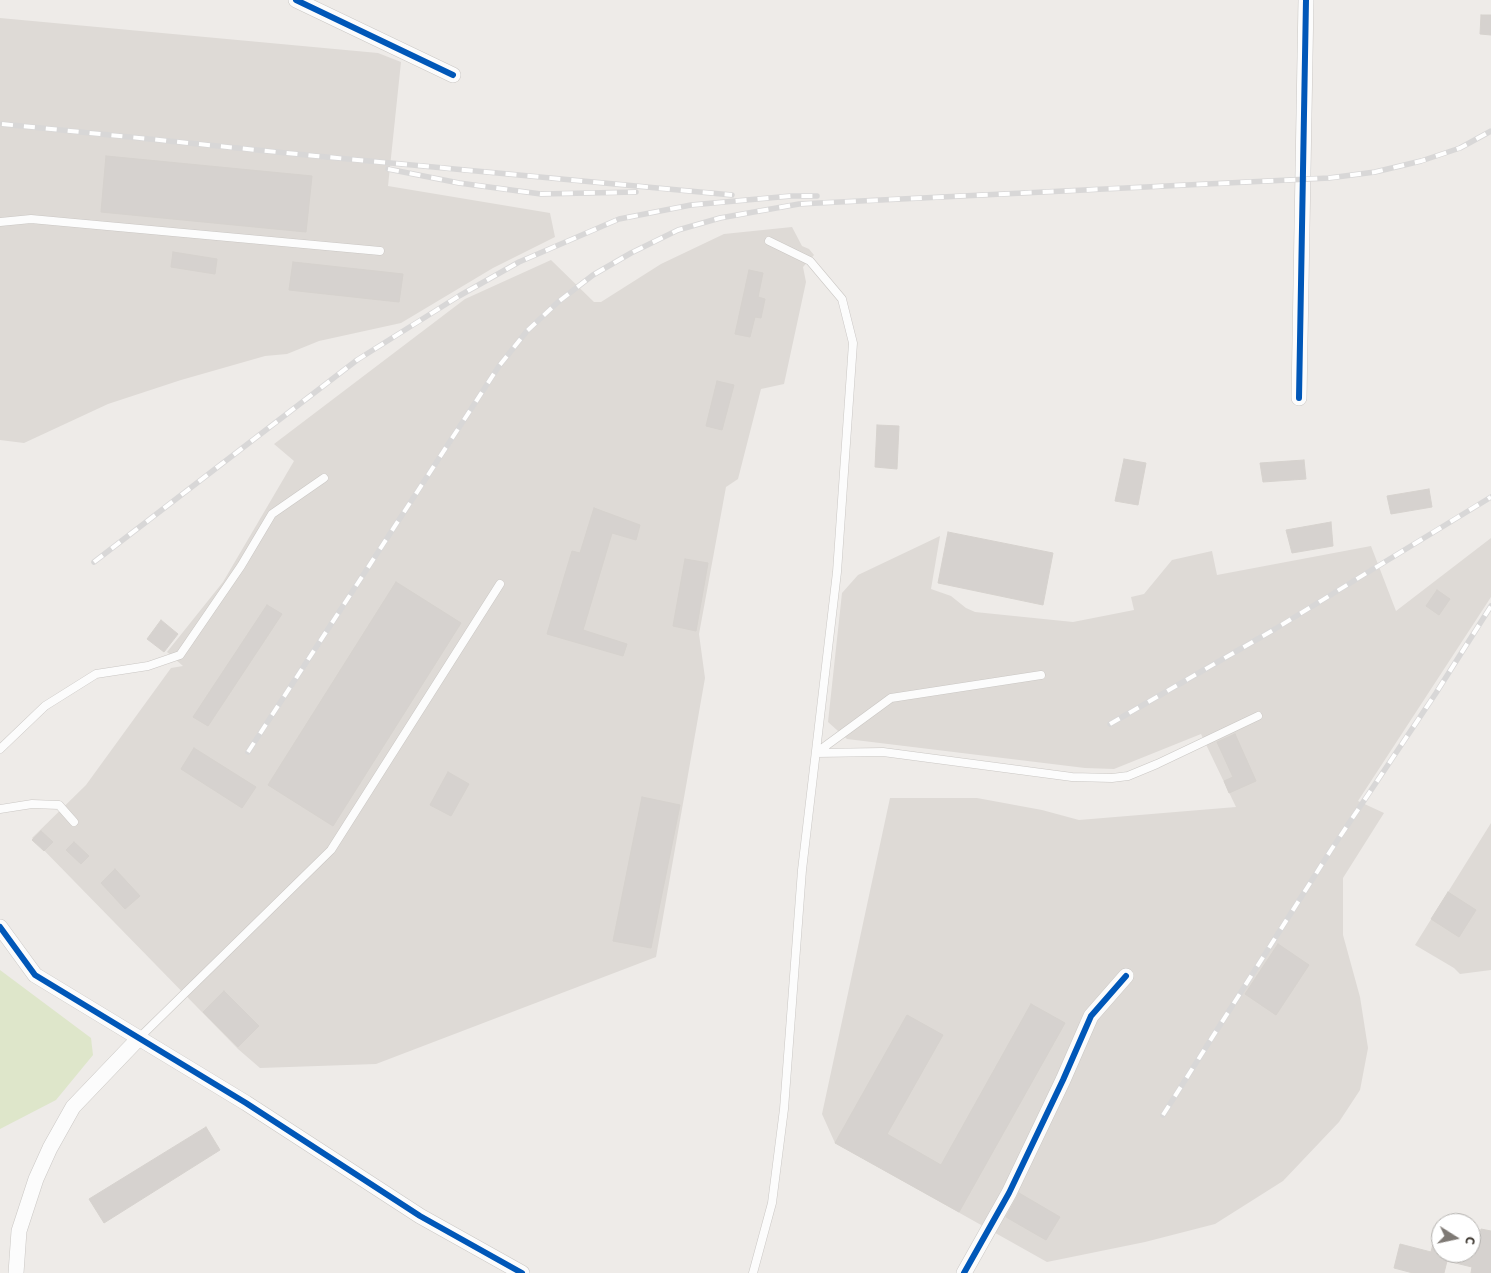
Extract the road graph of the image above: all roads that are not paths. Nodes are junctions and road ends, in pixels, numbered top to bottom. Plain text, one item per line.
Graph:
1 (296, 0) edge
2 (1306, 0) edge
3 (453, 74) dead end
4 (0, 222) edge
5 (769, 241) dead end
6 (380, 251) dead end
7 (1299, 398) dead end
8 (324, 478) dead end
9 (500, 584) dead end
10 (1041, 676) dead end
11 (1258, 716) dead end
12 (0, 749) edge
13 (816, 753) junction
14 (0, 809) edge
15 (74, 822) dead end
16 (0, 927) edge
17 (1126, 976) dead end
18 (139, 1038) junction
19 (16, 1273) edge
20 (522, 1273) edge
21 (753, 1273) edge
22 (964, 1273) edge

1 - 3 street
2 - 7 street
4 - 6 lane
5 - 13 lane
8 - 12 lane
9 - 18 lane
10 - 13 lane
11 - 13 lane
13 - 21 lane
14 - 15 lane
16 - 18 street
17 - 22 street
18 - 19 street
18 - 20 street

